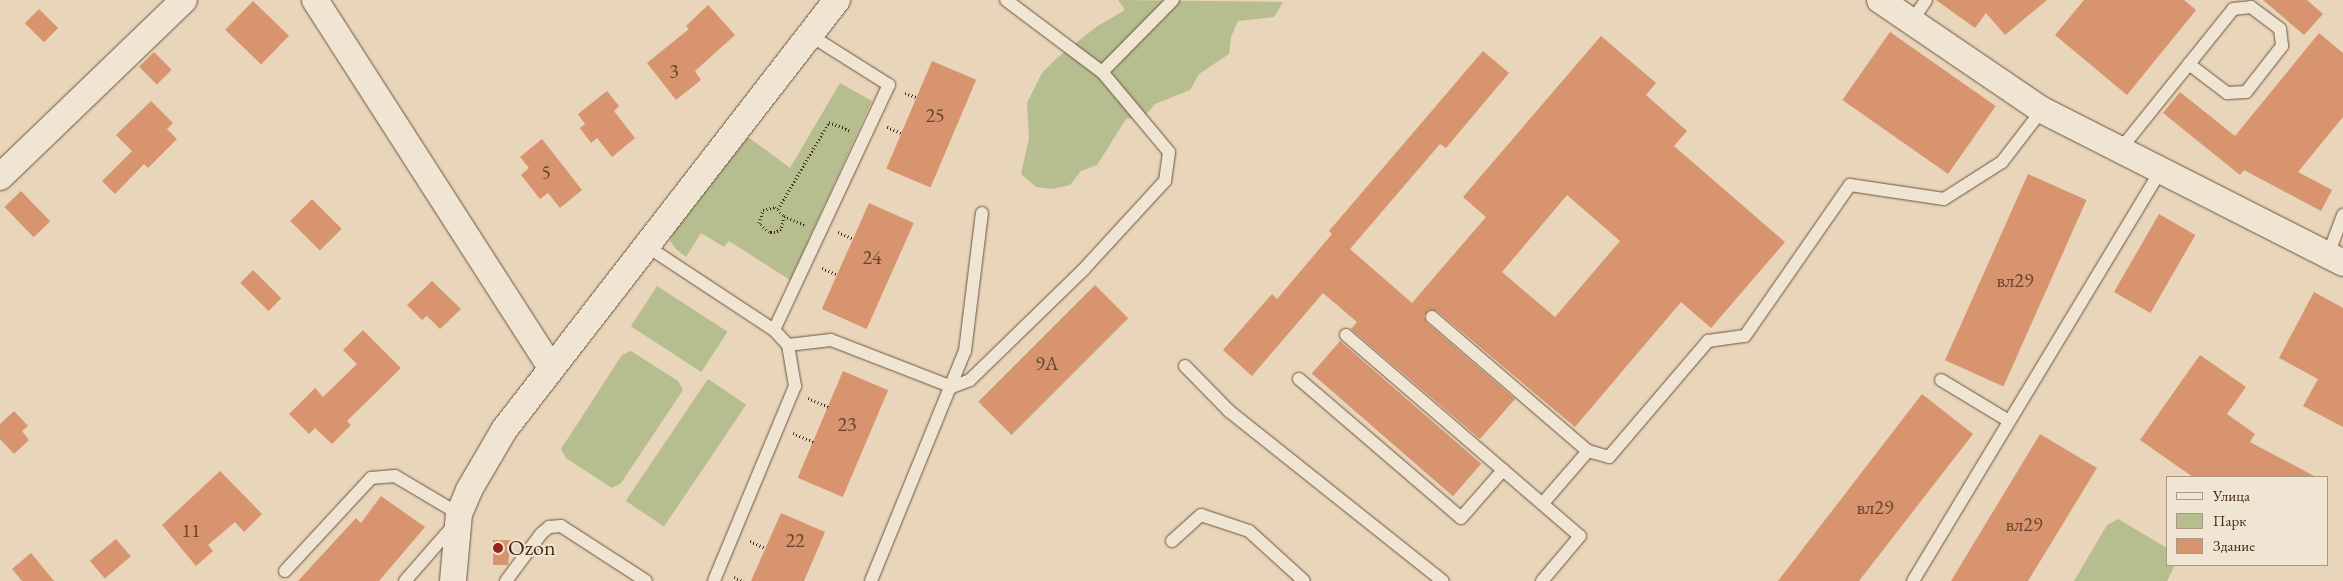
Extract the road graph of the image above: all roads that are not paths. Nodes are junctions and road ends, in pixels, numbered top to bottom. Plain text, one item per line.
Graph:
1 (184, 0) edge
2 (315, 0) edge
3 (837, 0) edge
4 (1006, 0) edge
5 (1173, 0) edge
6 (1880, 0) edge
7 (1926, 0) edge
8 (1912, 22) junction
9 (810, 35) junction
10 (2189, 64) junction
11 (1102, 72) junction
12 (2042, 110) junction
13 (2119, 151) junction
14 (2160, 172) junction
15 (0, 176) edge
16 (982, 213) dead end
17 (2343, 215) edge
18 (645, 245) junction
19 (2336, 259) edge
20 (1432, 318) dead end
21 (774, 330) junction
22 (1346, 335) dead end
23 (788, 345) junction
24 (551, 366) junction
25 (1185, 366) dead end
26 (1299, 379) dead end
27 (1941, 380) dead end
28 (952, 387) junction
29 (2009, 422) junction
30 (1588, 451) junction
31 (1503, 470) junction
32 (1543, 504) junction
33 (458, 517) junction
34 (1172, 541) dead end
35 (285, 571) dead end
36 (405, 581) edge
37 (453, 581) edge
38 (506, 581) edge
39 (646, 581) edge
40 (714, 581) edge
41 (871, 581) edge
42 (1304, 581) edge
43 (1443, 581) edge
44 (1542, 581) edge
45 (1913, 581) edge

1 - 15 street
2 - 24 street
3 - 9 street
4 - 11 lane
5 - 11 lane
6 - 8 street
7 - 8 lane
8 - 12 street
9 - 18 street
9 - 21 lane
10 - 10 lane
10 - 13 lane
11 - 28 lane
12 - 13 street
12 - 30 lane
13 - 14 street
14 - 19 street
14 - 29 lane
16 - 28 lane
17 - 19 lane
18 - 21 lane
18 - 24 street
20 - 30 lane
21 - 23 lane
22 - 31 lane
23 - 28 lane
23 - 40 lane
24 - 33 street
25 - 43 lane
26 - 31 lane
27 - 29 lane
28 - 41 lane
29 - 45 lane
30 - 32 lane
31 - 32 lane
32 - 44 lane
33 - 35 lane
33 - 36 lane
33 - 37 street
34 - 42 lane
38 - 39 lane

